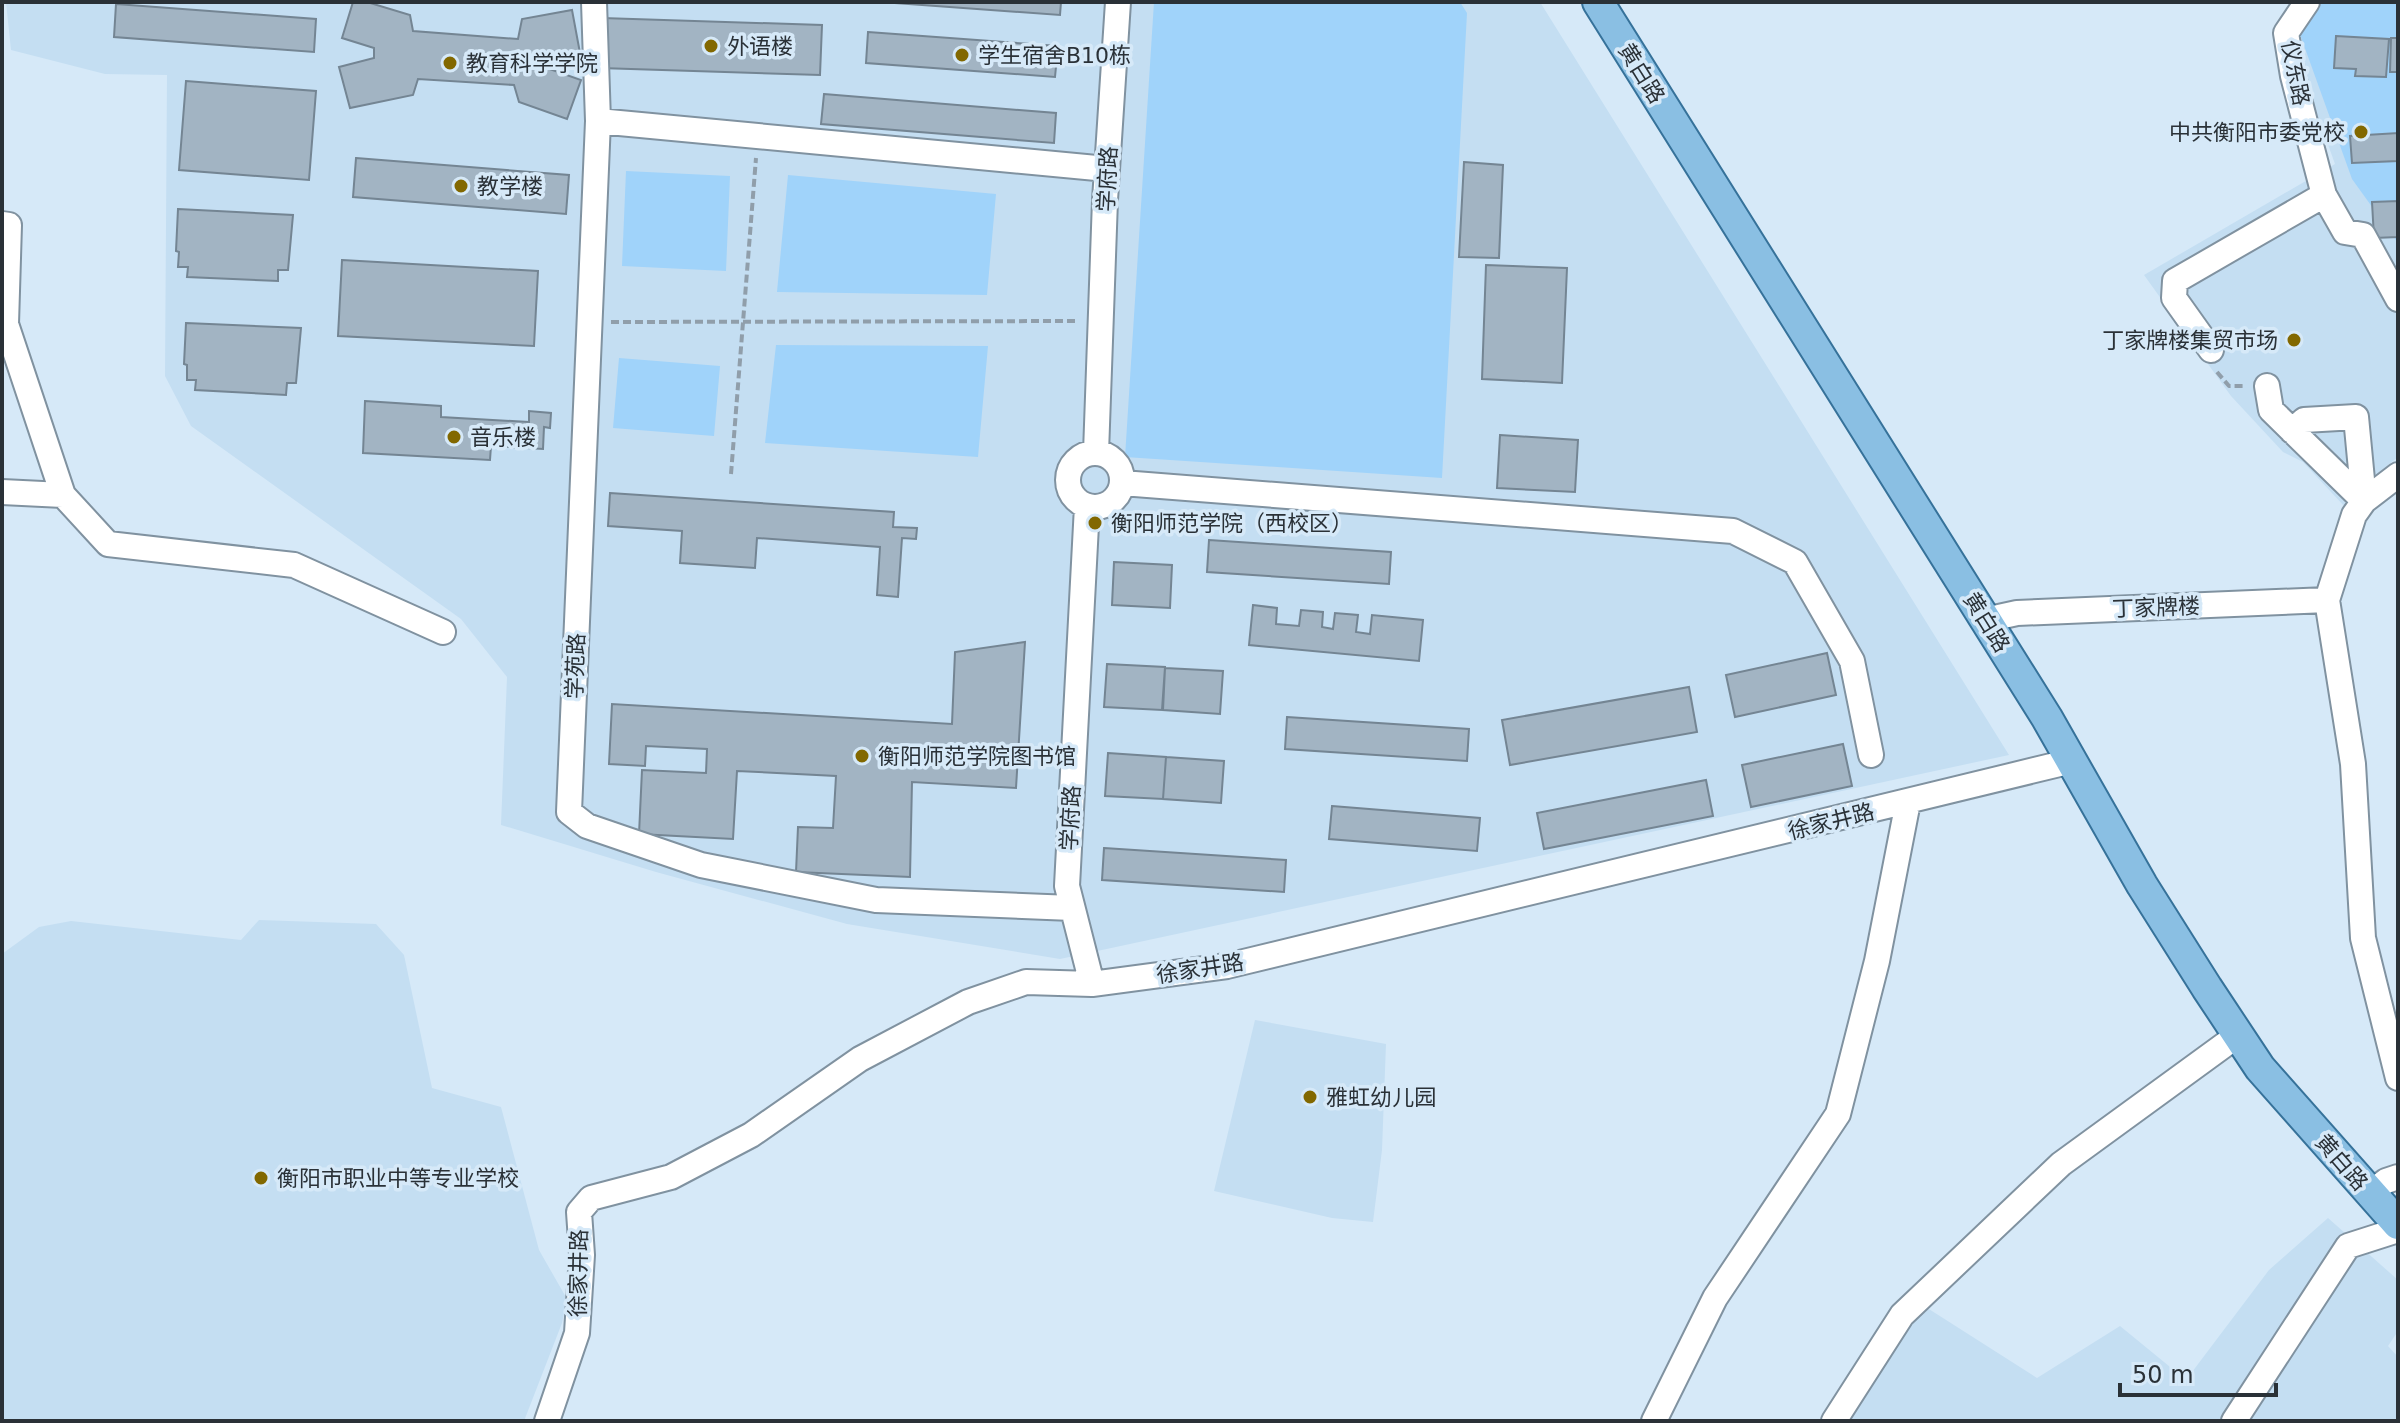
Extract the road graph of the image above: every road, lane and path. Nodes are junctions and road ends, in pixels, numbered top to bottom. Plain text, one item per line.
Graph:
1 (594, 2) edge
2 (1118, 2) edge
3 (1598, 2) edge
4 (2307, 2) edge
5 (598, 121) junction
6 (758, 136) junction
7 (1107, 169) junction
8 (2324, 195) junction
9 (2, 224) edge
10 (2398, 299) edge
11 (743, 321) junction
12 (1101, 321) junction
13 (588, 322) junction
14 (2211, 350) joint
15 (2, 382) edge
16 (27, 385) junction
17 (2267, 386) joint
18 (2292, 431) junction
19 (1096, 453) junction
20 (731, 474) dead end
21 (2398, 475) edge
22 (1122, 483) junction
23 (2, 492) edge
24 (63, 495) junction
25 (2364, 501) junction
26 (1087, 506) junction
27 (2327, 600) junction
28 (1985, 620) junction
29 (443, 632) dead end
30 (1871, 755) dead end
31 (2072, 761) junction
32 (1908, 802) junction
33 (1072, 908) junction
34 (1092, 984) junction
35 (2238, 1035) junction
36 (2398, 1078) edge
37 (2398, 1177) edge
38 (2370, 1193) junction
39 (2398, 1227) edge
40 (547, 1421) edge
41 (1654, 1421) edge
42 (1834, 1421) edge
43 (2234, 1421) edge

1 - 5 street, 学苑路
2 - 7 street, 学府路
3 - 28 main road, 黄白路
4 - 8 street, 仪东路
5 - 6 street
5 - 13 street, 学苑路
6 - 7 street
6 - 11 path
7 - 12 street, 学府路
8 - 10 street, 仪东路
8 - 14 street
9 - 16 street
11 - 12 path
11 - 13 path
11 - 20 path
12 - 19 street, 学府路
13 - 33 street, 学苑路
14 - 17 path
15 - 16 street
16 - 24 street
17 - 18 street
18 - 25 street
18 - 25 street
19 - 22 street
19 - 26 street
21 - 25 street
22 - 26 street
22 - 30 street
23 - 24 street
24 - 29 street
25 - 27 street
26 - 33 street, 学府路
27 - 28 street, 丁家牌楼
27 - 36 street
28 - 31 main road, 黄白路
31 - 32 street, 徐家井路
31 - 35 main road, 黄白路
32 - 34 street, 徐家井路
32 - 41 street
33 - 34 street, 学府路
34 - 40 street, 徐家井路
35 - 38 main road, 黄白路
35 - 42 street
37 - 38 street
38 - 39 main road, 黄白路
39 - 43 street

